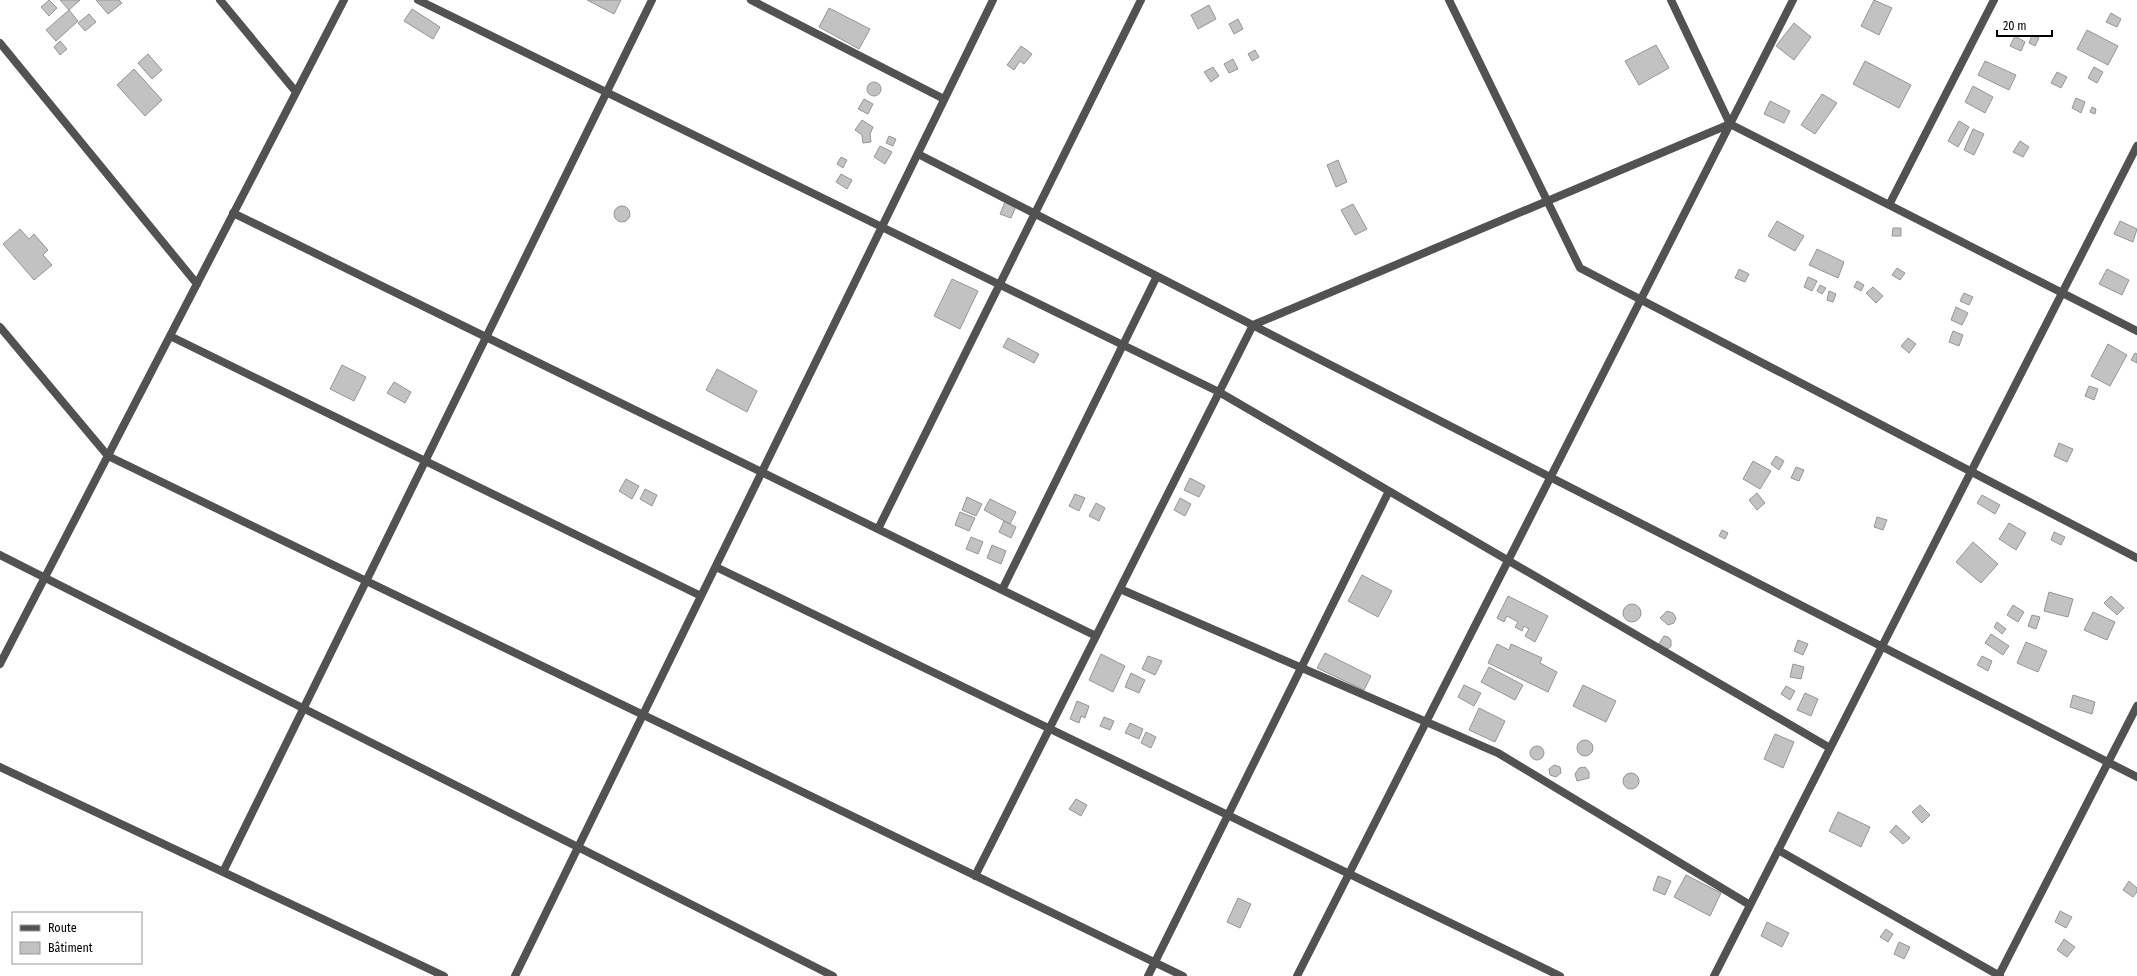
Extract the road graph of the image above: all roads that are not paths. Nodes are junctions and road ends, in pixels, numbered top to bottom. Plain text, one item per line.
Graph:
1 (220, 0) edge
2 (344, 0) edge
3 (418, 0) edge
4 (652, 0) edge
5 (751, 0) edge
6 (993, 0) edge
7 (1140, 0) edge
8 (1449, 0) edge
9 (1671, 0) edge
10 (1793, 0) edge
11 (1994, 0) edge
12 (0, 42) edge
13 (296, 92) junction
14 (606, 92) junction
15 (944, 99) junction
16 (1730, 124) junction
17 (2137, 146) edge
18 (918, 154) junction
19 (1547, 201) junction
20 (1889, 205) junction
21 (233, 213) junction
22 (1034, 214) junction
23 (882, 227) junction
24 (1157, 276) junction
25 (197, 284) junction
26 (999, 285) junction
27 (2062, 293) junction
28 (1641, 300) junction
29 (1253, 326) junction
30 (0, 327) edge
31 (2137, 331) edge
32 (170, 336) junction
33 (486, 337) junction
34 (1123, 345) junction
35 (1219, 392) junction
36 (108, 456) junction
37 (425, 461) junction
38 (762, 472) junction
39 (1971, 472) junction
40 (1550, 477) junction
41 (1389, 491) junction
42 (878, 529) junction
43 (0, 555) edge
44 (2137, 558) edge
45 (1508, 561) junction
46 (716, 567) junction
47 (45, 578) junction
48 (366, 581) junction
49 (1120, 589) junction
50 (1002, 590) junction
51 (701, 596) junction
52 (1096, 636) junction
53 (1882, 647) junction
54 (0, 664) edge
55 (1301, 668) junction
56 (2137, 706) edge
57 (304, 708) junction
58 (643, 715) junction
59 (1426, 722) junction
60 (1049, 728) junction
61 (1830, 748) junction
62 (2108, 763) junction
63 (0, 767) edge
64 (2137, 777) edge
65 (1228, 815) junction
66 (578, 847) junction
67 (1778, 850) junction
68 (223, 872) junction
69 (1349, 874) junction
70 (975, 876) junction
71 (1750, 905) junction
72 (1154, 962) junction
73 (444, 976) edge
74 (515, 976) edge
75 (833, 976) edge
76 (1148, 976) edge
77 (1183, 976) edge
78 (1297, 976) edge
79 (1560, 976) edge
80 (1714, 976) edge
81 (2000, 976) edge

1 - 13 street
2 - 13 street
3 - 14 street
4 - 14 street
5 - 15 street
6 - 15 street
7 - 22 street
8 - 19 street
9 - 16 street
10 - 16 street
11 - 20 street
12 - 25 street
13 - 21 street
14 - 23 street
14 - 33 street
15 - 18 street
16 - 19 street
16 - 20 street
16 - 28 street
17 - 27 street
18 - 22 street
18 - 23 street
19 - 28 street
19 - 29 street
20 - 27 street
21 - 25 street
21 - 33 street
22 - 24 street
22 - 26 street
23 - 26 street
23 - 38 street
24 - 29 street
24 - 34 street
25 - 32 street
26 - 34 street
26 - 42 street
27 - 31 street
27 - 39 street
28 - 39 street
28 - 40 street
29 - 35 street
29 - 40 street
30 - 36 street
32 - 36 street
32 - 37 street
33 - 37 street
33 - 38 street
34 - 35 street
34 - 50 street
35 - 41 street
35 - 49 street
36 - 47 street
36 - 48 street
37 - 48 street
37 - 51 street
38 - 42 street
38 - 46 street
39 - 44 street
39 - 53 street
40 - 45 street
40 - 53 street
41 - 45 street
41 - 55 street
42 - 50 street
43 - 47 street
45 - 59 street
45 - 61 street
46 - 51 street
46 - 60 street
47 - 54 street
47 - 57 street
48 - 57 street
48 - 58 street
49 - 52 street
49 - 55 street
50 - 52 street
51 - 58 street
52 - 60 street
53 - 61 street
53 - 62 street
55 - 59 street
55 - 65 street
56 - 62 street
57 - 66 street
57 - 68 street
58 - 66 street
58 - 70 street
59 - 69 street
59 - 71 street
60 - 65 street
60 - 70 street
61 - 67 street
62 - 64 street
62 - 81 street
63 - 68 street
65 - 69 street
65 - 72 street
66 - 74 street
66 - 75 street
67 - 71 street
67 - 81 street
68 - 73 street
69 - 78 street
69 - 79 street
70 - 72 street
71 - 80 street
72 - 76 street
72 - 77 street

